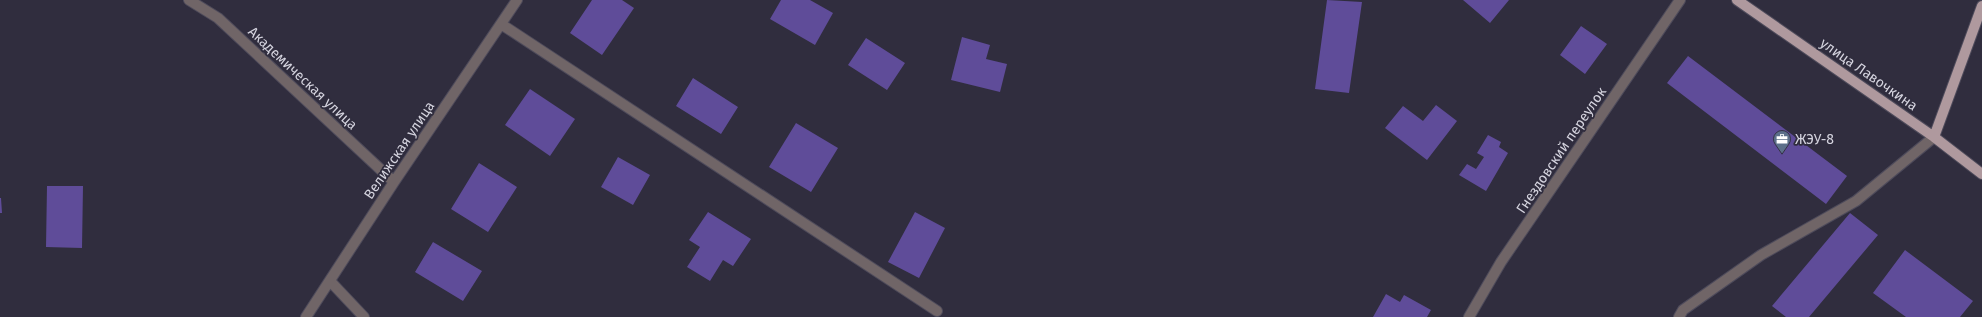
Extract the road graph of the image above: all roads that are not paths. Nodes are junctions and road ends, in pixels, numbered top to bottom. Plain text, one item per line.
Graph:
1 (189, 0) edge
2 (517, 0) edge
3 (1680, 0) edge
4 (1738, 0) edge
5 (1982, 6) edge
6 (501, 24) junction
7 (1934, 137) junction
8 (1982, 174) edge
9 (394, 182) junction
10 (330, 281) junction
11 (936, 311) dead end
12 (306, 317) edge
13 (364, 317) edge
14 (1468, 317) edge
15 (1679, 317) edge

1 - 9 street, Академическая улица
2 - 6 street, Велижская улица
3 - 14 street, Гнездовский переулок
4 - 7 main road, улица Лавочкина
5 - 7 main road
6 - 9 street, Велижская улица
6 - 11 street
7 - 8 main road, улица Лавочкина
7 - 15 street
9 - 10 street, Велижская улица
10 - 12 street, Велижская улица
10 - 13 street

